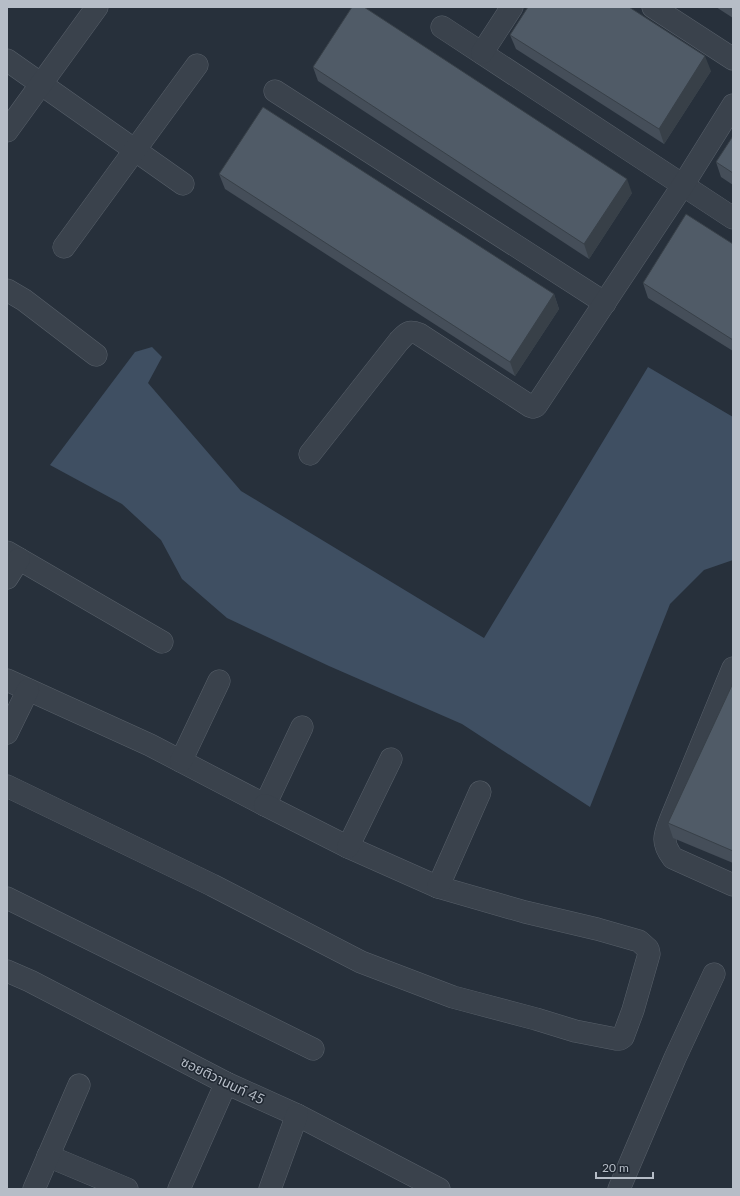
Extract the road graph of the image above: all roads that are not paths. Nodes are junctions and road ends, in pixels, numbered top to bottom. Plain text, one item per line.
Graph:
1 (97, 7) edge
2 (512, 7) edge
3 (653, 7) edge
4 (442, 27) dead end
5 (482, 53) junction
6 (733, 59) edge
7 (7, 60) edge
8 (197, 65) dead end
9 (41, 84) junction
10 (275, 91) dead end
11 (733, 105) edge
12 (7, 131) edge
13 (135, 150) junction
14 (183, 184) dead end
15 (683, 185) junction
16 (733, 218) edge
17 (64, 247) dead end
18 (7, 290) edge
19 (605, 303) junction
20 (96, 355) dead end
21 (310, 454) dead end
22 (13, 556) edge
23 (7, 578) edge
24 (162, 642) dead end
25 (733, 668) edge
26 (7, 680) edge
27 (219, 681) dead end
28 (28, 690) junction
29 (302, 727) dead end
30 (7, 733) edge
31 (390, 759) dead end
32 (181, 761) junction
33 (7, 786) edge
34 (480, 792) dead end
35 (264, 804) junction
36 (348, 847) junction
37 (733, 885) edge
38 (438, 887) junction
39 (7, 898) edge
40 (7, 971) edge
41 (714, 974) dead end
42 (313, 1048) dead end
43 (226, 1083) junction
44 (79, 1085) dead end
45 (297, 1115) junction
46 (48, 1156) junction
47 (34, 1189) edge
48 (127, 1189) edge
49 (179, 1189) edge
50 (270, 1189) edge
51 (439, 1189) edge
52 (619, 1189) edge

1 - 9 street
2 - 5 street
3 - 6 street
4 - 5 street
5 - 15 street
7 - 9 street
8 - 13 street
9 - 12 street
9 - 13 street
10 - 19 street
11 - 15 street
13 - 14 street
13 - 17 street
15 - 16 street
15 - 19 street
18 - 20 street
19 - 21 street
22 - 23 street
22 - 24 street
25 - 37 street
26 - 28 street
27 - 32 street
28 - 30 street
28 - 32 street
29 - 35 street
31 - 36 street
32 - 35 street
33 - 38 street
34 - 38 street
35 - 36 street
36 - 38 street
39 - 42 street
40 - 43 street, ซอยติวานนท์ 45
41 - 52 street
43 - 45 street, ซอยติวานนท์ 45
43 - 49 street
44 - 46 street
45 - 50 street
45 - 51 street, ซอยติวานนท์ 45
46 - 47 street
46 - 48 street

